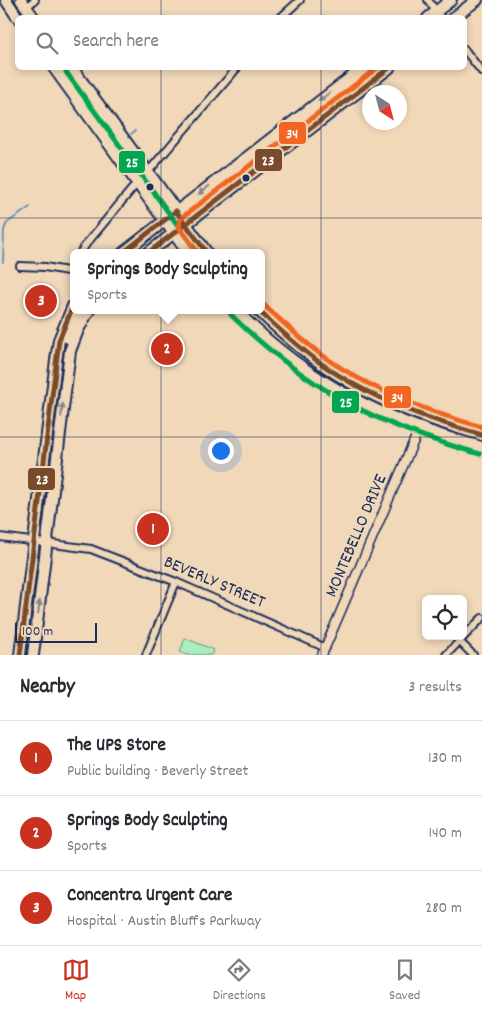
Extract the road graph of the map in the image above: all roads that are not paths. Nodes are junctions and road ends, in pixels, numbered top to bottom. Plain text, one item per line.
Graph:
1 (6, 0) edge
2 (36, 0) edge
3 (300, 0) edge
4 (428, 0) edge
5 (451, 0) edge
6 (476, 0) edge
7 (24, 3) edge
8 (439, 14) edge
9 (16, 15) edge
10 (32, 15) edge
11 (283, 15) edge
12 (458, 15) edge
13 (467, 53) edge
14 (55, 70) edge
15 (73, 70) edge
16 (235, 70) edge
17 (360, 70) edge
18 (386, 70) edge
19 (482, 72) edge
20 (148, 172) junction
21 (137, 183) junction
22 (176, 211) junction
23 (164, 221) junction
24 (186, 224) junction
25 (174, 234) junction
26 (82, 249) edge
27 (128, 249) edge
28 (153, 249) edge
29 (185, 249) edge
30 (204, 249) edge
31 (20, 266) dead end
32 (70, 270) edge
33 (70, 313) edge
34 (78, 314) edge
35 (87, 314) edge
36 (240, 314) edge
37 (263, 314) edge
38 (70, 351) junction
39 (369, 407) junction
40 (420, 416) junction
41 (48, 419) junction
42 (419, 429) junction
43 (60, 433) junction
44 (482, 435) edge
45 (482, 440) edge
46 (482, 447) edge
47 (0, 537) edge
48 (33, 541) junction
49 (46, 542) junction
50 (176, 582) junction
51 (482, 618) edge
52 (459, 641) junction
53 (324, 651) edge
54 (20, 655) edge
55 (33, 655) edge
56 (146, 655) edge
57 (446, 655) edge
58 (473, 655) edge

1 - 9 main road
2 - 7 street
3 - 11 street
4 - 8 street
5 - 8 main road
6 - 12 main road
7 - 10 main road
13 - 19 street
14 - 21 main road
15 - 20 main road
16 - 20 street
17 -> 22 main road
18 - 24 main road
20 - 22 main road
21 - 23 main road
21 - 26 street
22 - 23 main road
22 - 24 main road
23 - 25 main road
23 - 27 main road
24 - 25 main road
24 - 30 main road
25 - 28 main road
25 - 29 main road
31 - 32 street
33 - 41 main road
34 - 38 main road
35 - 38 main road
36 - 39 main road
37 - 40 main road
43 -> 38 main road
39 - 40 main road
39 - 42 main road
40 - 44 main road
41 - 43 main road
41 - 48 main road
42 - 45 main road
42 - 46 main road
42 - 53 street, MONTEBELLO DRIVE
43 - 49 main road
47 - 48 street, BEVERLY STREET
48 - 49 street, BEVERLY STREET
48 - 54 main road
49 - 50 street, BEVERLY STREET
55 -> 49 main road
50 - 53 street, BEVERLY STREET
50 - 56 street
51 - 52 street
52 - 57 street
52 - 58 street

